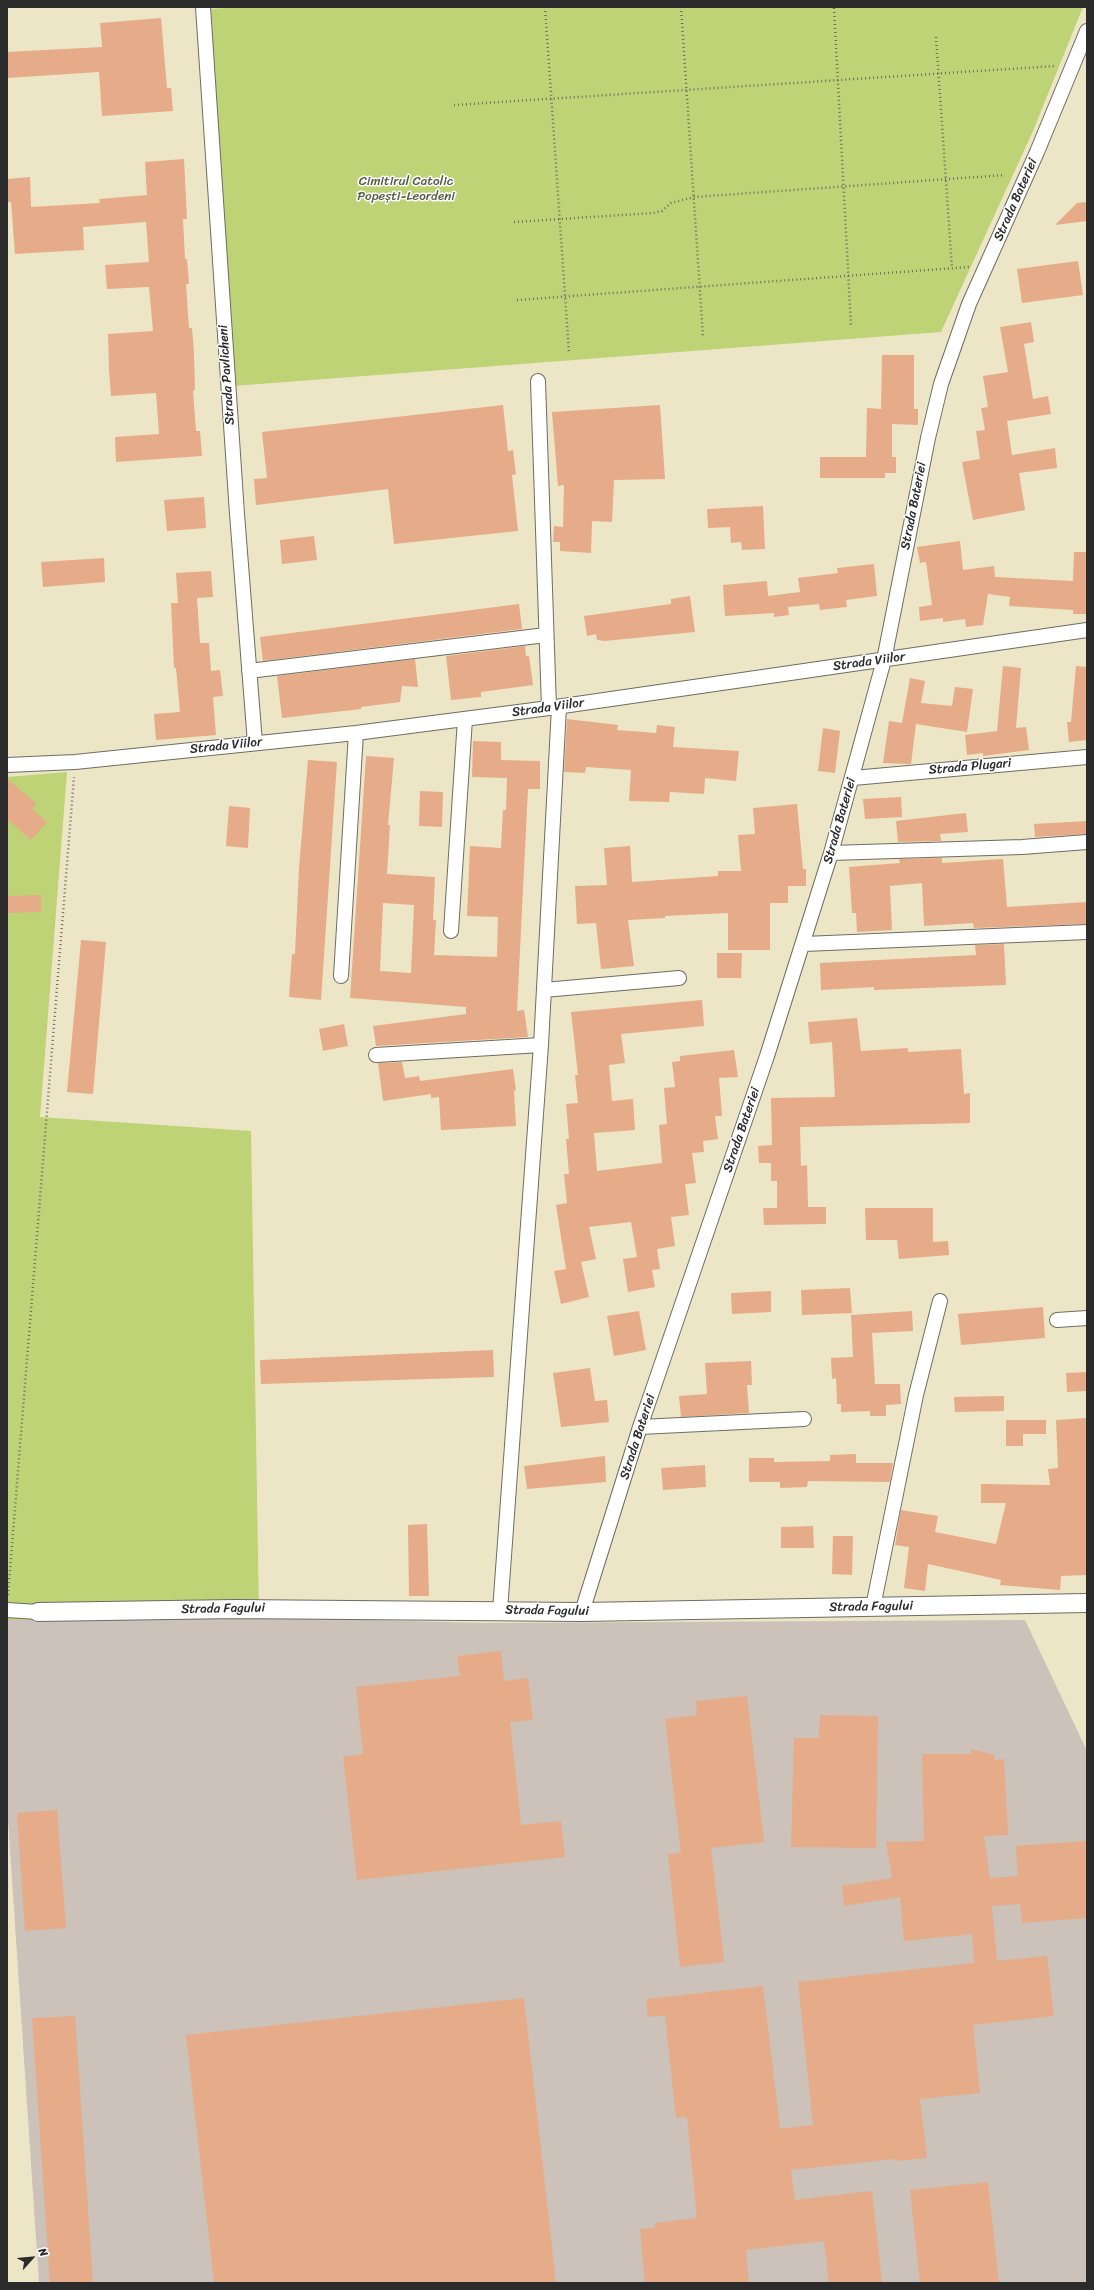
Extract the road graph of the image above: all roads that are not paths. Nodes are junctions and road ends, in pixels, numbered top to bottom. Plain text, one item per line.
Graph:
1 (203, 7) edge
2 (1087, 31) edge
3 (538, 381) dead end
4 (1087, 630) edge
5 (546, 635) junction
6 (884, 660) junction
7 (249, 671) junction
8 (554, 708) junction
9 (465, 719) junction
10 (356, 733) junction
11 (255, 744) junction
12 (1087, 757) edge
13 (7, 765) edge
14 (853, 778) junction
15 (1087, 842) edge
16 (831, 853) junction
17 (451, 931) dead end
18 (1087, 932) edge
19 (804, 944) junction
20 (341, 976) dead end
21 (679, 978) dead end
22 (544, 990) junction
23 (541, 1045) junction
24 (376, 1055) dead end
25 (940, 1301) dead end
26 (1087, 1318) edge
27 (1057, 1320) dead end
28 (804, 1419) dead end
29 (640, 1427) junction
30 (1087, 1603) edge
31 (873, 1607) junction
32 (7, 1610) edge
33 (500, 1610) junction
34 (38, 1612) joint
35 (582, 1612) junction

1 - 7 street, Strada Pavlicheni
2 - 6 street, Strada Bateriei
3 - 5 street
4 - 6 street, Strada Viilor
5 - 7 street
5 - 8 street
6 - 8 street, Strada Viilor
6 - 14 street, Strada Bateriei
7 - 11 street, Strada Pavlicheni
8 - 9 street, Strada Viilor
8 - 22 street
9 - 10 street, Strada Viilor
9 - 17 street
10 - 11 street, Strada Viilor
10 - 20 street
11 - 13 street, Strada Viilor
12 - 14 street, Strada Plugari
14 - 16 street, Strada Bateriei
15 - 16 street
16 - 19 street, Strada Bateriei
18 - 19 street
19 - 29 street, Strada Bateriei
21 - 22 street
22 - 23 street
23 - 24 street
23 - 33 street
25 - 31 street
26 - 27 street
28 - 29 street
29 - 35 street, Strada Bateriei
30 - 31 street, Strada Fagului
31 - 35 street, Strada Fagului
32 - 34 street, Strada Fagului
33 - 34 street, Strada Fagului
33 - 35 street, Strada Fagului

